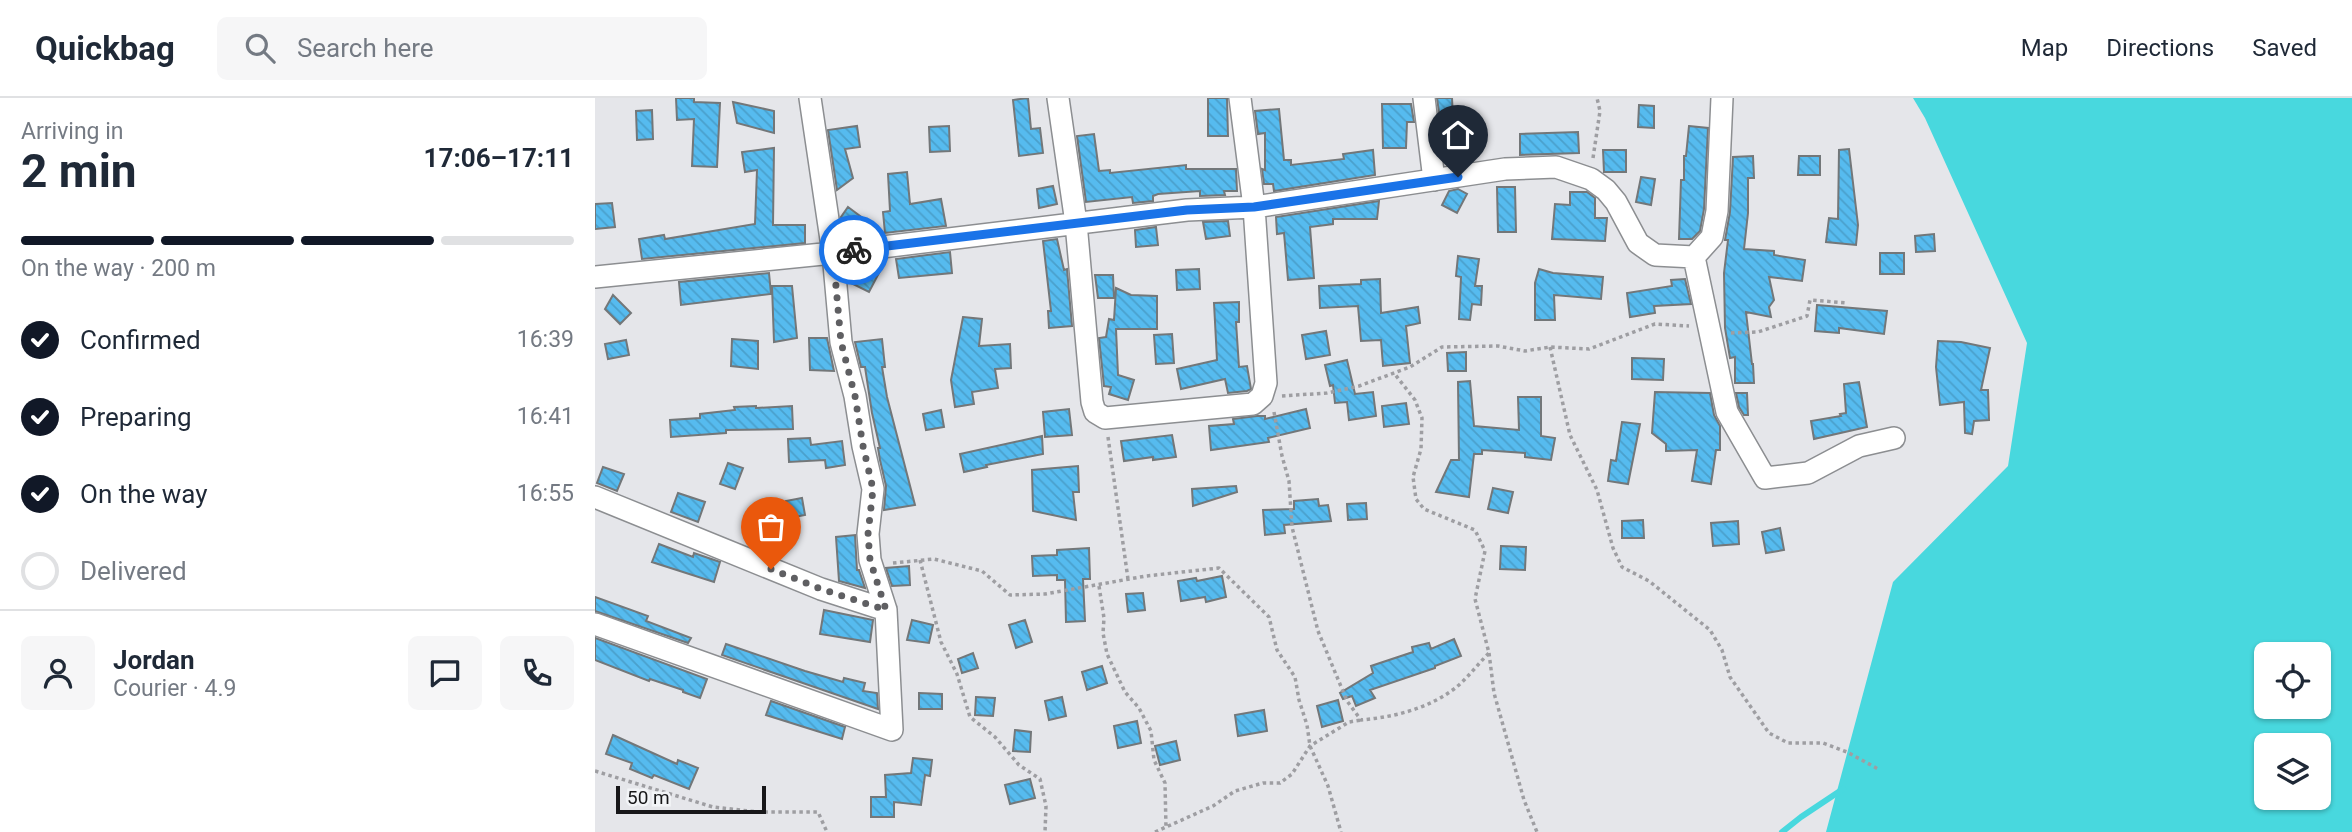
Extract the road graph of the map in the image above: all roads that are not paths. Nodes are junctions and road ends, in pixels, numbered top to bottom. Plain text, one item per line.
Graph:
1 (810, 98) edge
2 (1058, 98) edge
3 (1240, 98) edge
4 (1424, 98) edge
5 (1722, 98) edge
6 (1434, 180) junction
7 (1254, 207) junction
8 (1076, 223) junction
9 (833, 253) junction
10 (1693, 257) junction
11 (595, 277) edge
12 (1893, 438) dead end
13 (595, 497) edge
14 (886, 610) junction
15 (595, 624) edge

1 - 9 street
2 - 8 street
3 - 7 street
4 - 6 street
5 - 10 street
6 - 7 street
6 - 10 street
7 - 8 street
7 - 8 street
8 - 9 street
9 - 11 street
9 - 14 street
10 - 12 street
13 - 14 street
14 - 15 street

